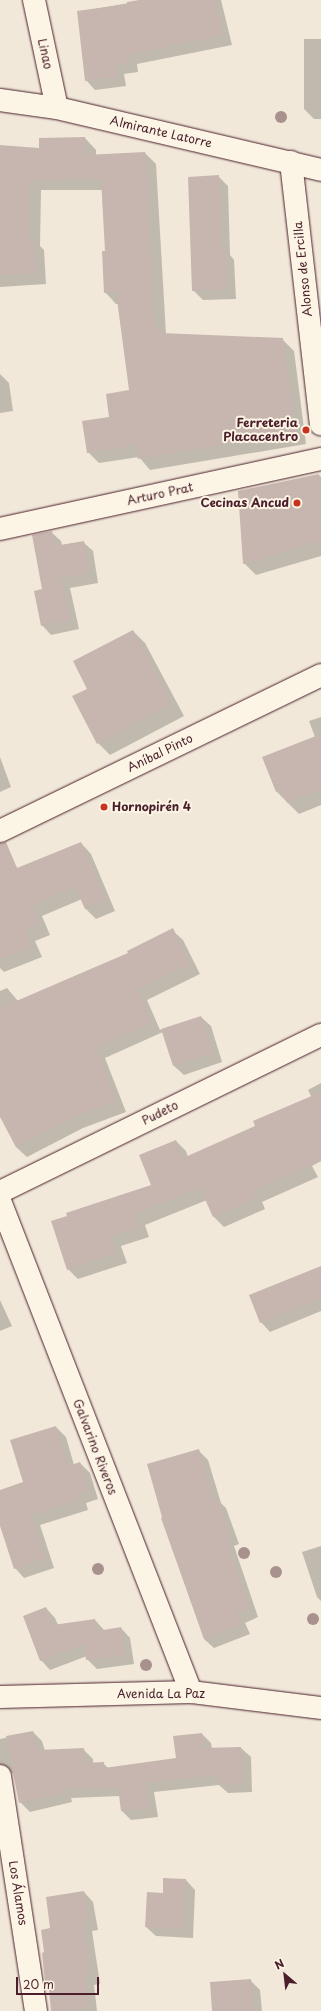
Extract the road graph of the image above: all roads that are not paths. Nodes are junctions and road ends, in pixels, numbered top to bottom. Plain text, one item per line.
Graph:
1 (34, 0) edge
2 (0, 100) edge
3 (57, 108) junction
4 (291, 162) junction
5 (321, 170) edge
6 (321, 424) edge
7 (321, 459) edge
8 (0, 529) edge
9 (321, 675) edge
10 (0, 831) edge
11 (321, 1035) edge
12 (0, 1192) edge
13 (0, 1201) edge
14 (191, 1692) junction
15 (0, 1697) edge
16 (320, 1712) edge
17 (0, 1776) edge
18 (36, 2011) edge

1 - 3 street, Linao
2 - 3 street, Almirante Latorre
3 - 4 street, Almirante Latorre
4 - 5 street, Almirante Latorre
4 - 6 street, Alonso de Ercilla
7 - 8 street, Arturo Prat
9 - 10 street, Aníbal Pinto
11 - 12 street, Pudeto
13 - 14 street, Galvarino Riveros
14 - 15 street, Avenida La Paz
14 - 16 street, Avenida La Paz
17 - 18 street, Los Álamos

